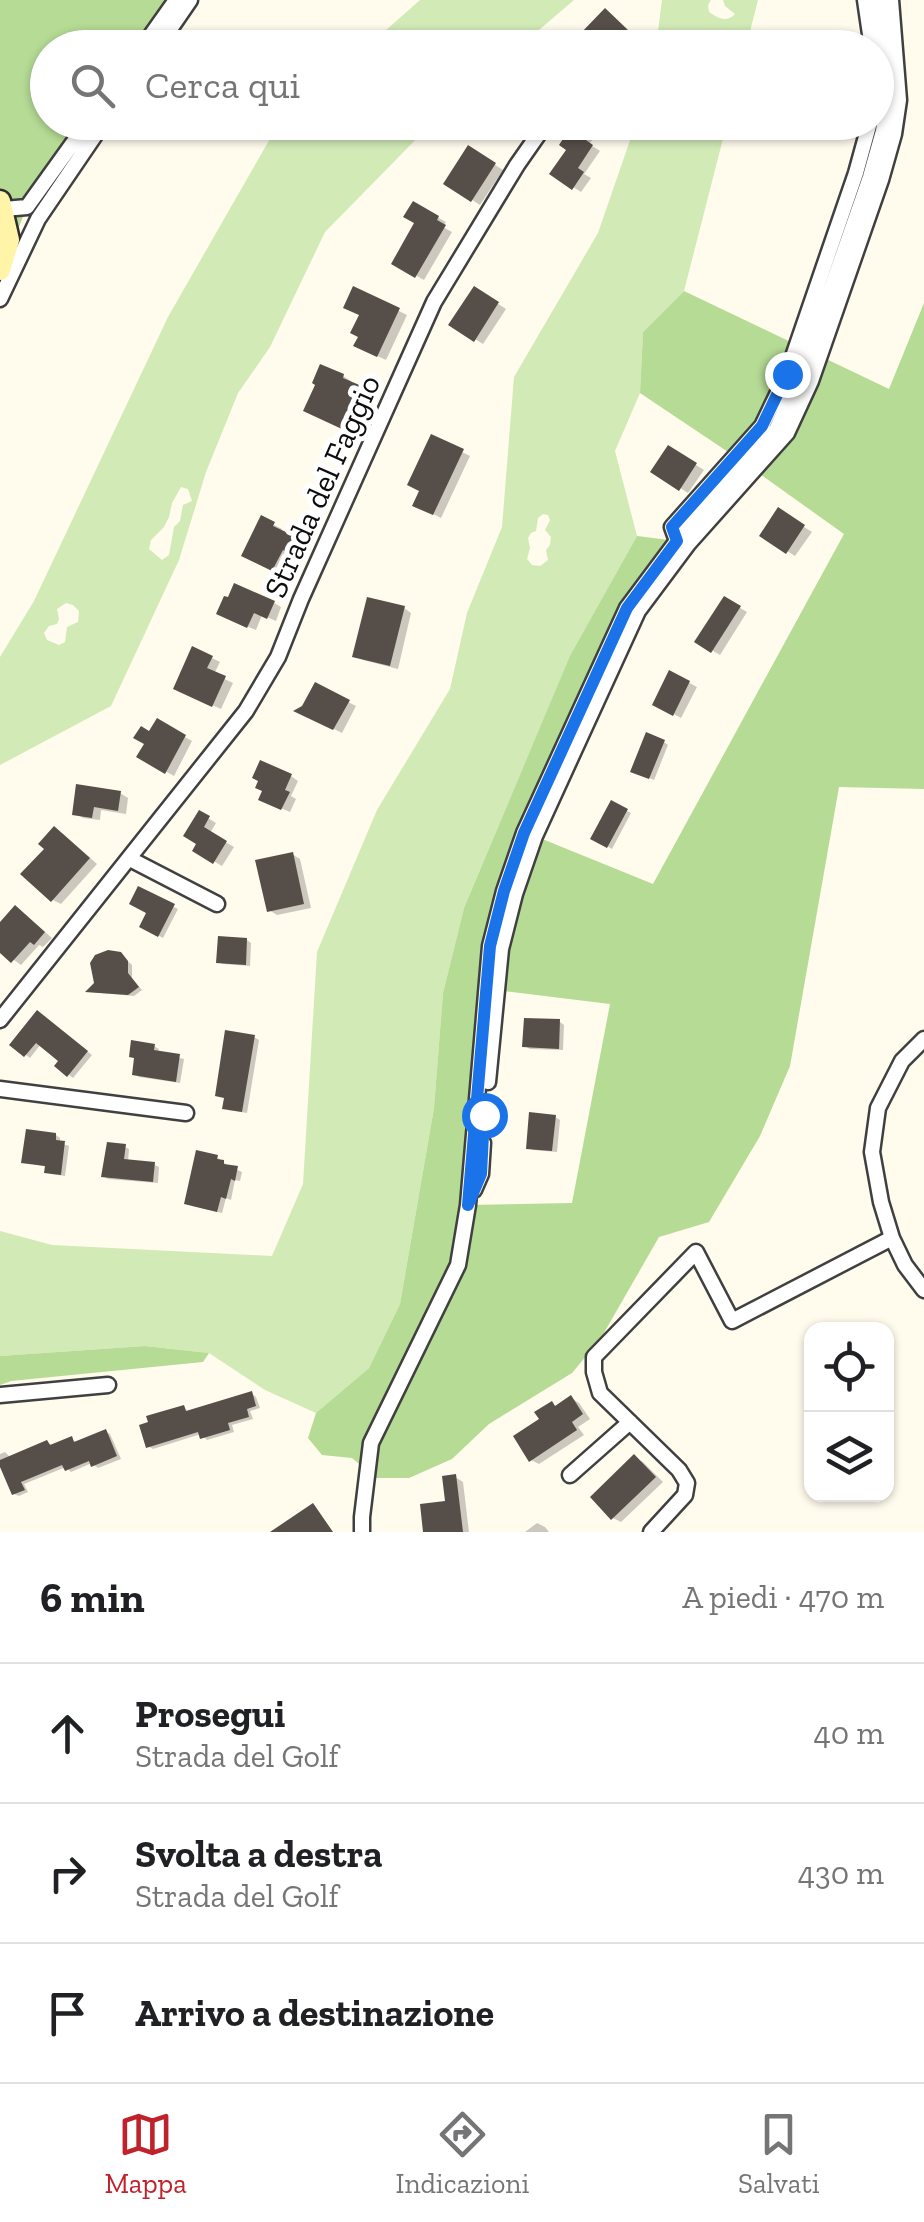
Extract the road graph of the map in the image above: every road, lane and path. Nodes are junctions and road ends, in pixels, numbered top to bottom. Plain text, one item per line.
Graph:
1 (176, 0) edge
2 (190, 0) edge
3 (864, 0) edge
4 (878, 0) edge
5 (891, 0) edge
6 (155, 30) edge
7 (169, 30) edge
8 (869, 30) edge
9 (881, 30) edge
10 (893, 30) edge
11 (894, 38) edge
12 (894, 134) edge
13 (75, 140) edge
14 (92, 140) edge
15 (535, 140) edge
16 (865, 140) edge
17 (880, 140) edge
18 (892, 140) edge
19 (2, 205) edge
20 (0, 270) edge
21 (0, 299) edge
22 (677, 541) junction
23 (130, 859) junction
24 (216, 904) dead end
25 (0, 1020) edge
26 (924, 1039) edge
27 (0, 1089) edge
28 (186, 1112) dead end
29 (468, 1205) junction
30 (892, 1238) junction
31 (924, 1290) edge
32 (108, 1386) dead end
33 (0, 1395) edge
34 (630, 1422) junction
35 (570, 1475) dead end
36 (362, 1532) edge
37 (651, 1532) edge

1 - 6 street
2 - 7 street
3 - 8 street
4 - 9 street
5 - 10 street
11 - 12 street
13 - 19 street
14 - 21 street
15 - 23 street, Strada del Faggio
16 - 22 street
17 - 22 street
18 - 29 street
19 - 20 street
22 - 29 street
23 - 24 street
23 - 25 street, Strada del Faggio
26 - 30 street
27 - 28 street
29 - 36 street
30 - 31 street
30 - 34 street
32 - 33 street
34 - 35 street
34 - 37 street

